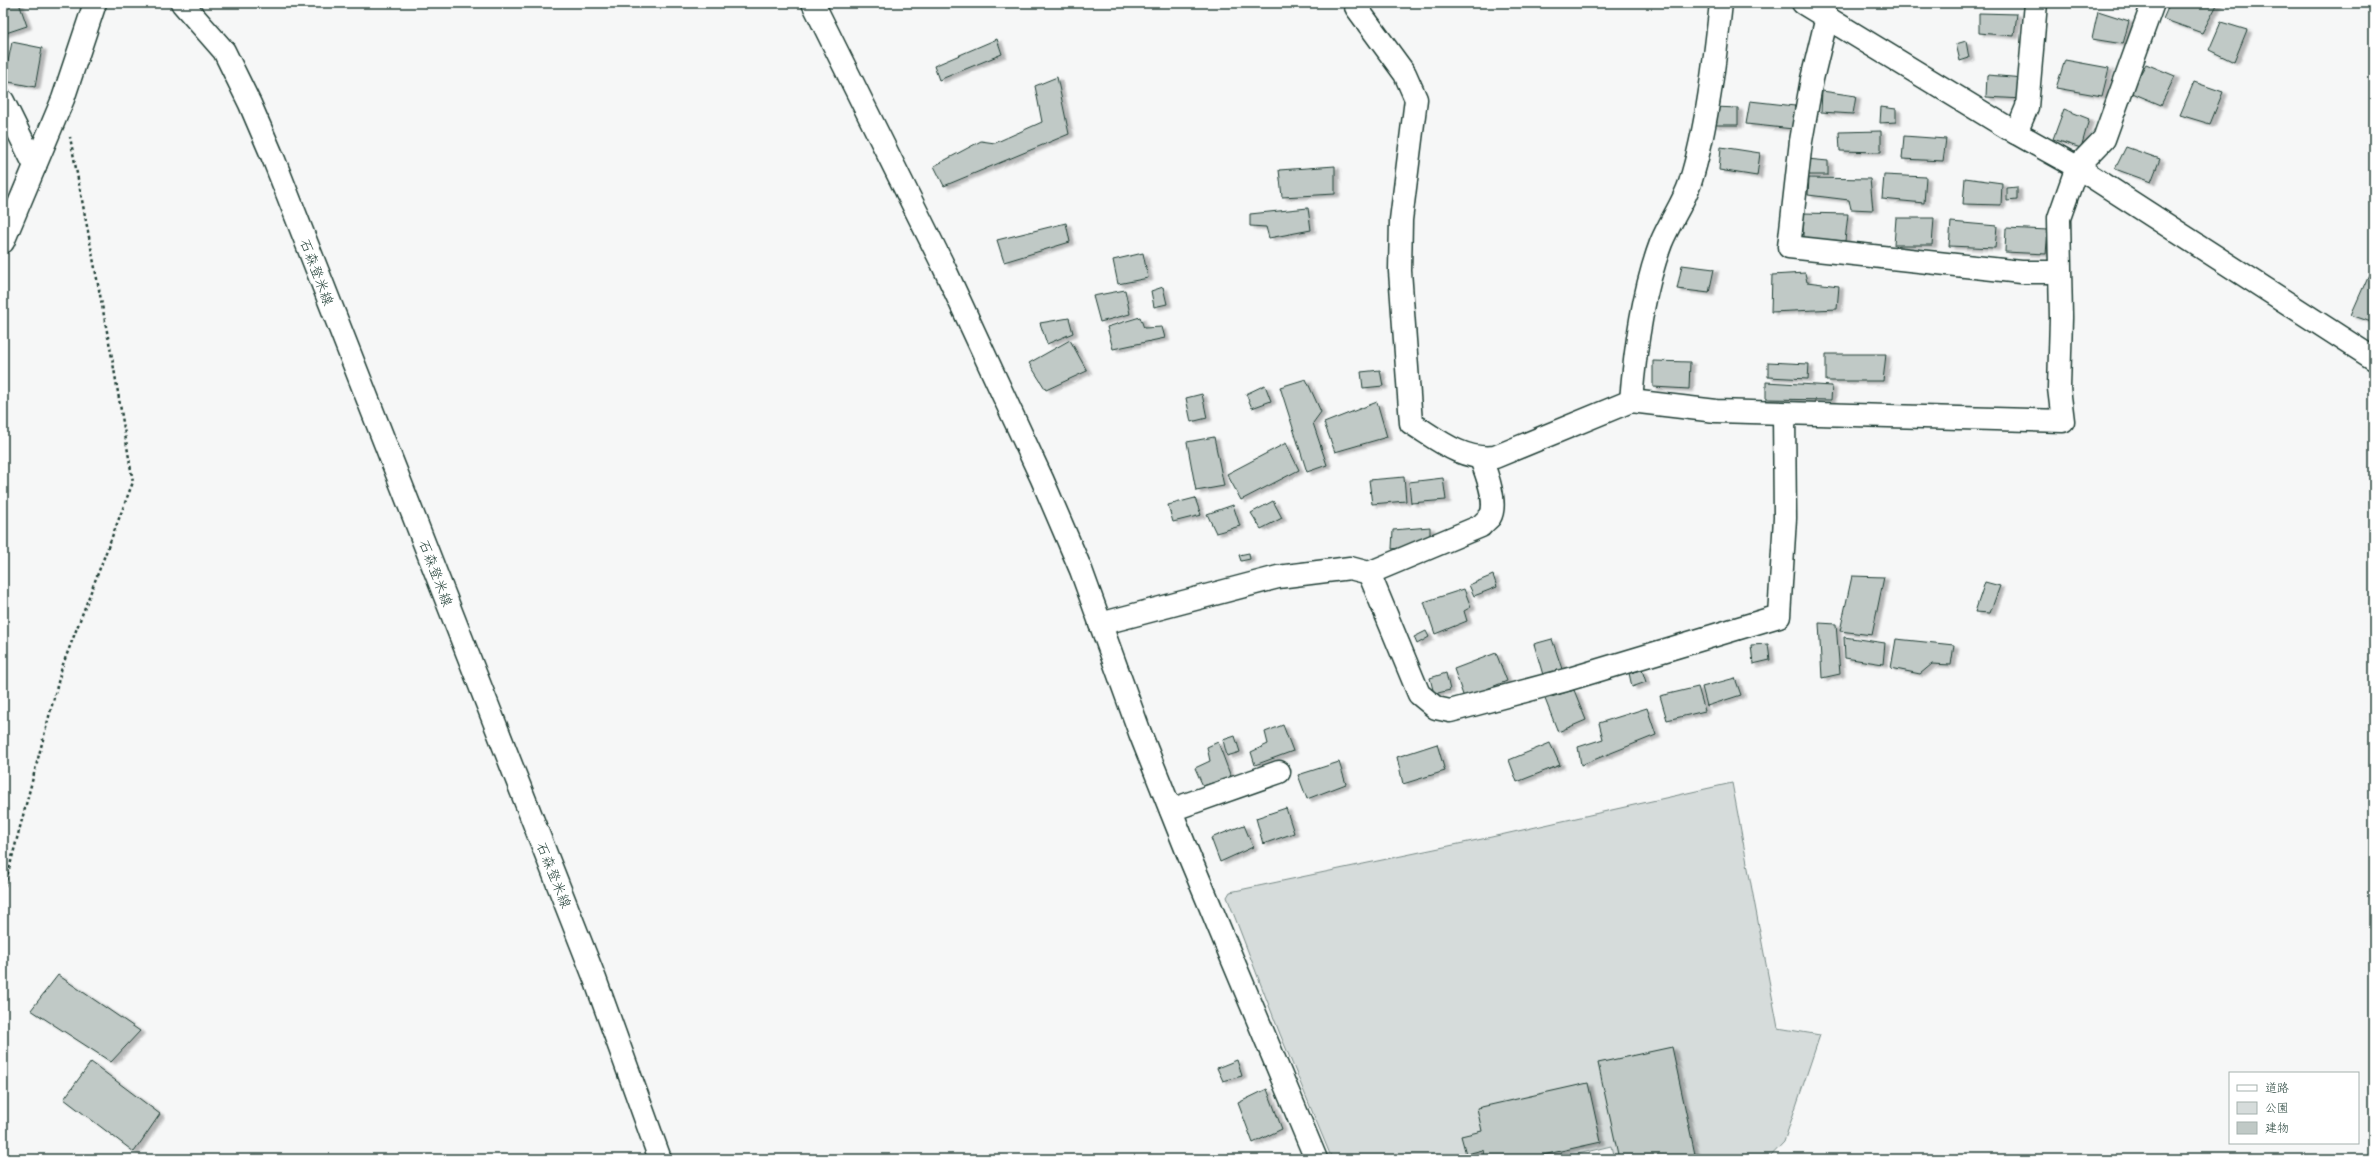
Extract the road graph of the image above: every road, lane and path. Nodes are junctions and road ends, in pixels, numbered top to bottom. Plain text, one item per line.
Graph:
1 (95, 3) edge
2 (182, 3) edge
3 (813, 3) edge
4 (1356, 3) edge
5 (1721, 3) edge
6 (1803, 3) edge
7 (2036, 3) edge
8 (2153, 3) edge
9 (1828, 17) junction
10 (3, 101) edge
11 (69, 130) dead end
12 (2016, 133) junction
13 (35, 166) junction
14 (2077, 167) junction
15 (3, 242) edge
16 (2059, 272) junction
17 (2374, 359) edge
18 (1631, 401) junction
19 (1784, 414) junction
20 (1481, 459) junction
21 (1369, 573) junction
22 (1100, 624) junction
23 (1279, 772) dead end
24 (1171, 810) junction
25 (3, 892) edge
26 (660, 1159) edge
27 (1316, 1159) edge

1 - 13 street
2 - 26 street, 石森登米線
3 - 22 street
4 - 20 street
5 - 18 street
6 - 9 street
7 - 12 street
8 - 14 street
9 - 12 street
9 - 16 street
10 - 13 street
11 - 25 path
12 - 14 street
13 - 15 street
14 - 16 street
14 - 17 street
16 - 19 street
18 - 19 street
18 - 20 street
19 - 21 street
20 - 21 street
21 - 22 street
22 - 24 street
23 - 24 street
24 - 27 street

